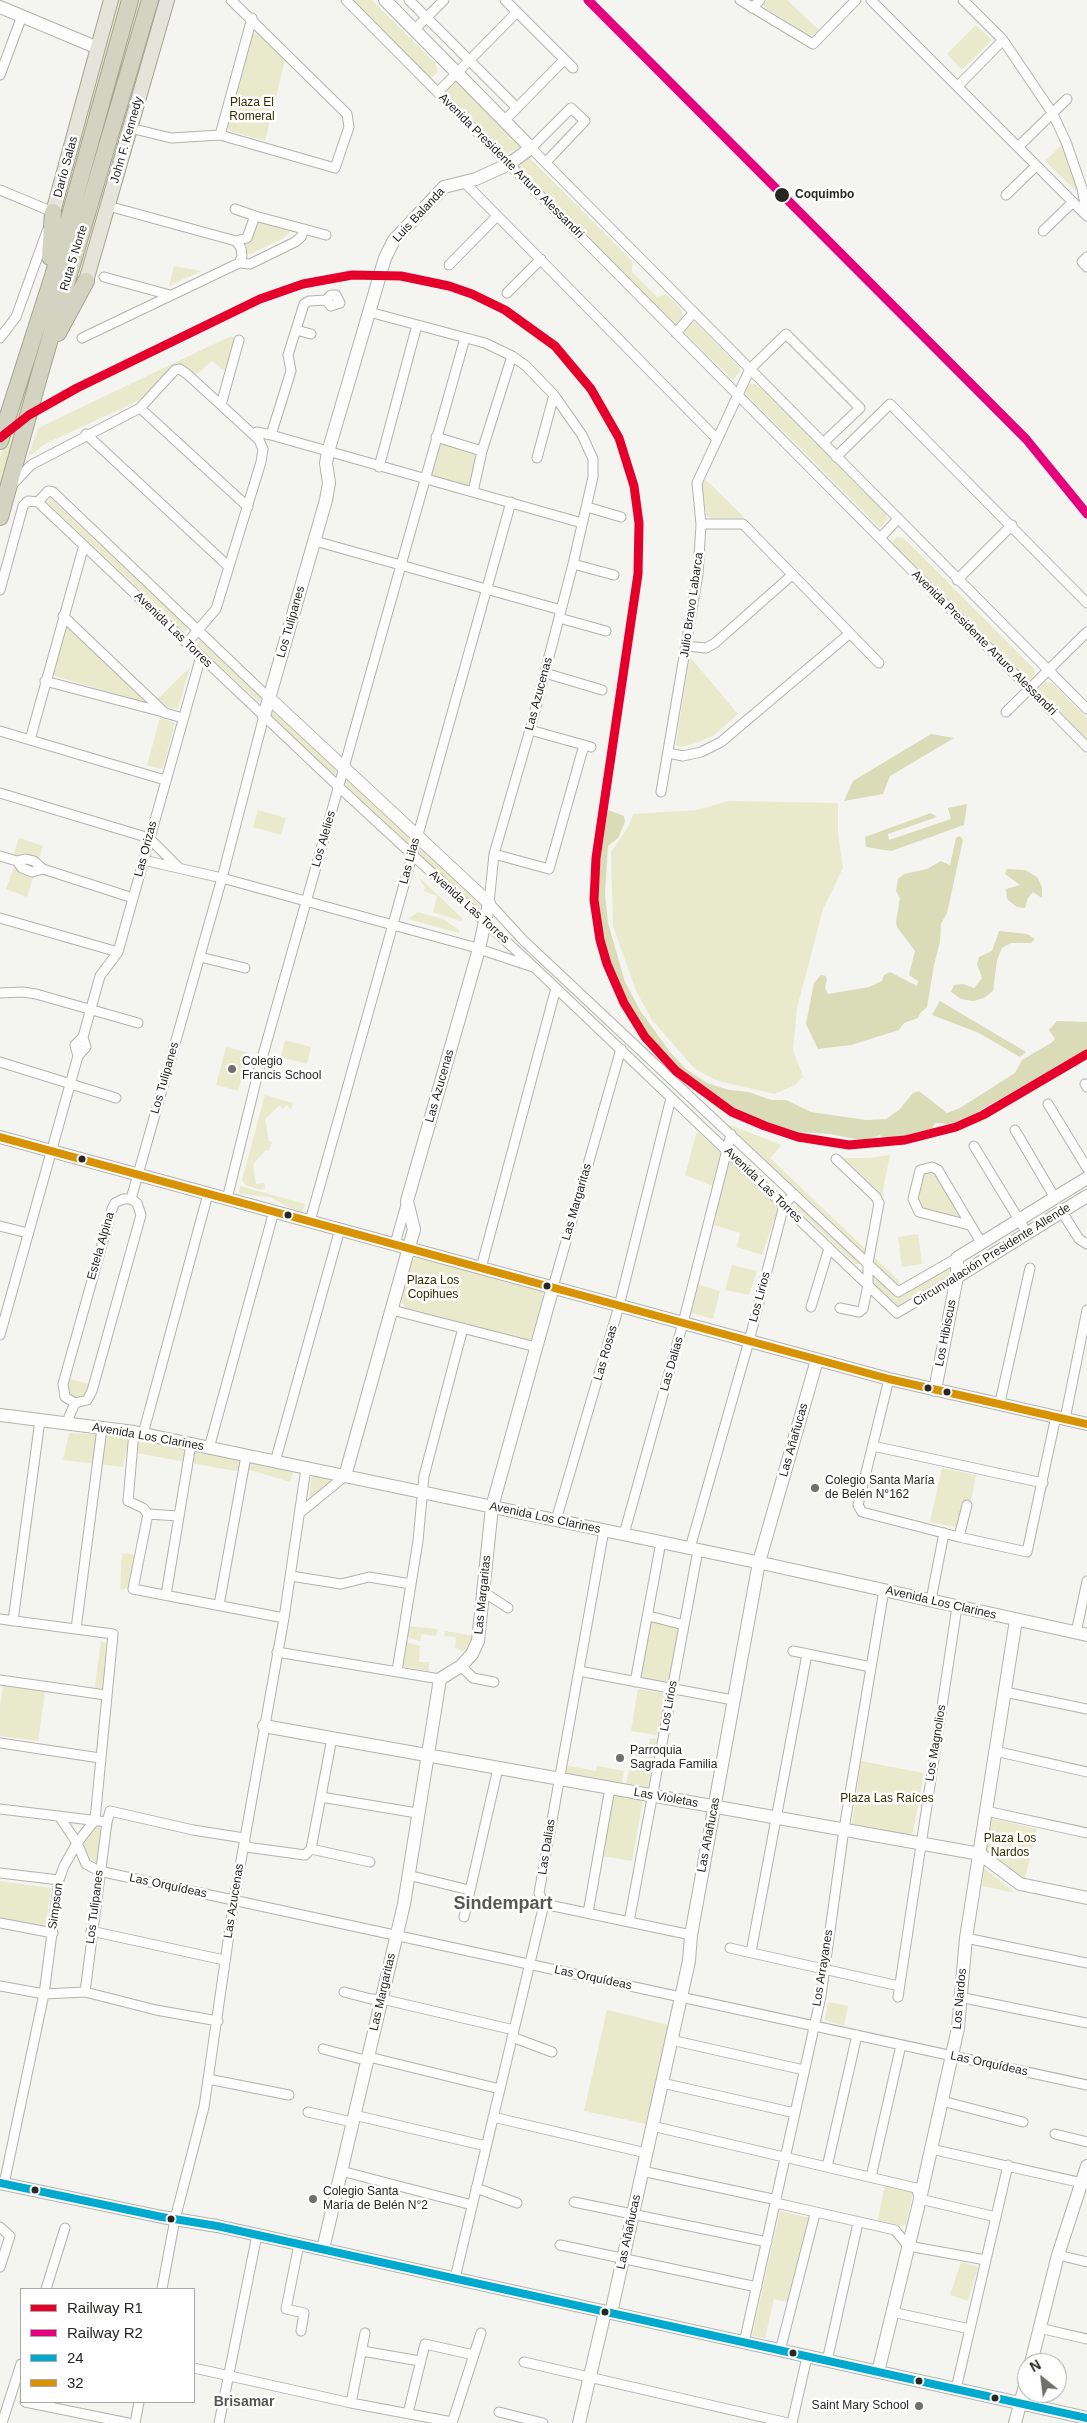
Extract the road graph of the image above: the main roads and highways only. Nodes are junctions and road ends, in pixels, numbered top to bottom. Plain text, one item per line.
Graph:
1 (112, 0) edge
2 (130, 0) edge
3 (150, 0) edge
4 (167, 0) edge
5 (54, 212) joint
6 (86, 281) joint
7 (44, 307) junction
8 (42, 366) junction
9 (0, 441) edge
10 (0, 516) edge

1 - 5 main road, Darío Salas
2 - 7 highway, Ruta 5 Norte
3 - 8 highway, Ruta 5 Norte
4 - 6 main road, John F. Kennedy
5 - 7 highway
6 - 8 highway
7 - 9 highway, Ruta 5 Norte
8 - 10 highway, Ruta 5 Norte

